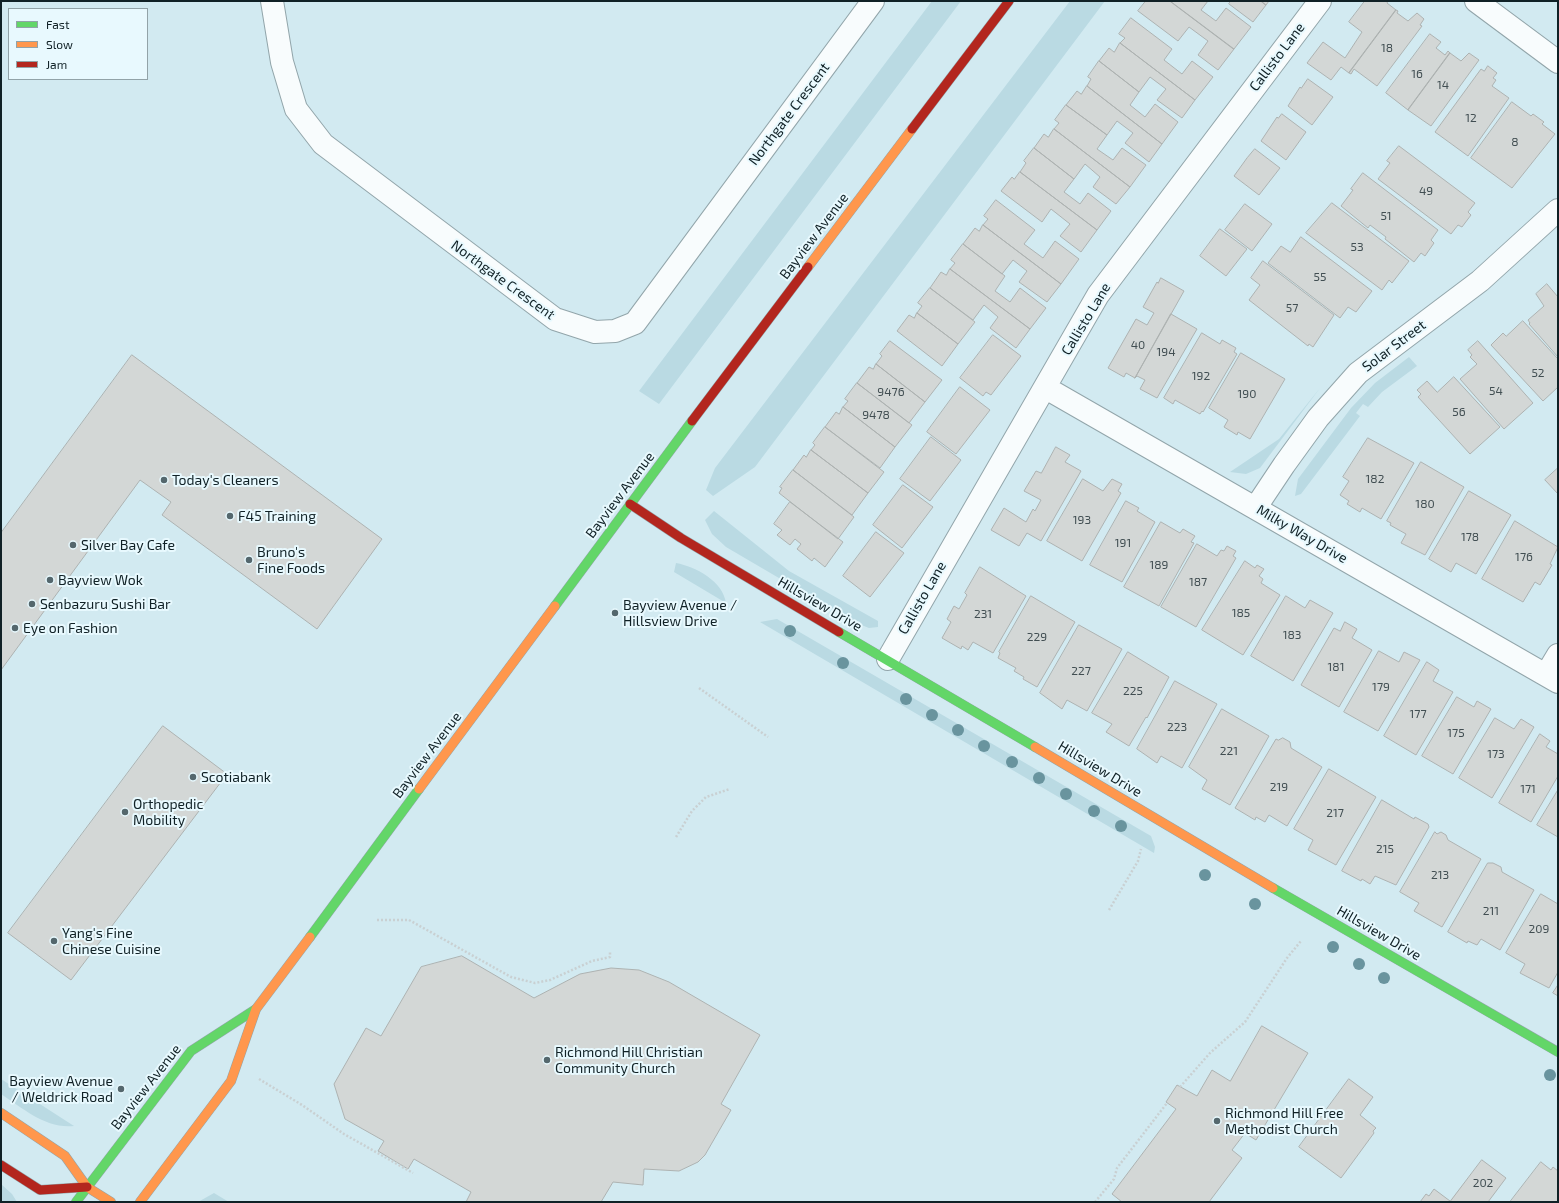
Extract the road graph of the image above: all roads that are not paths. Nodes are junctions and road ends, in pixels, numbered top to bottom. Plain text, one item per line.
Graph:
1 (272, 1) edge
2 (873, 1) edge
3 (1009, 1) edge
4 (1320, 1) edge
5 (1476, 1) edge
6 (1558, 62) edge
7 (1558, 210) edge
8 (1046, 388) junction
9 (630, 504) junction
10 (1256, 507) junction
11 (1558, 655) edge
12 (888, 659) junction
13 (1552, 679) edge
14 (256, 1009) junction
15 (1558, 1052) edge
16 (1, 1113) edge
17 (1, 1165) edge
18 (87, 1187) junction
19 (76, 1202) edge
20 (110, 1202) edge
21 (140, 1202) edge

1 - 2 street, Northgate Crescent
3 - 9 main road, Bayview Avenue
4 - 8 street, Callisto Lane
5 - 6 street
7 - 10 street, Solar Street
8 - 10 street, Milky Way Drive
8 - 12 street, Callisto Lane
9 - 12 main road, Hillsview Drive
9 - 14 main road, Bayview Avenue
10 - 13 street, Milky Way Drive
11 - 13 street
12 - 15 main road, Hillsview Drive
14 - 18 main road, Bayview Avenue
14 - 21 main road, Bayview Avenue
16 - 18 main road
17 - 18 main road
18 - 19 main road, Bayview Avenue
18 - 20 main road

